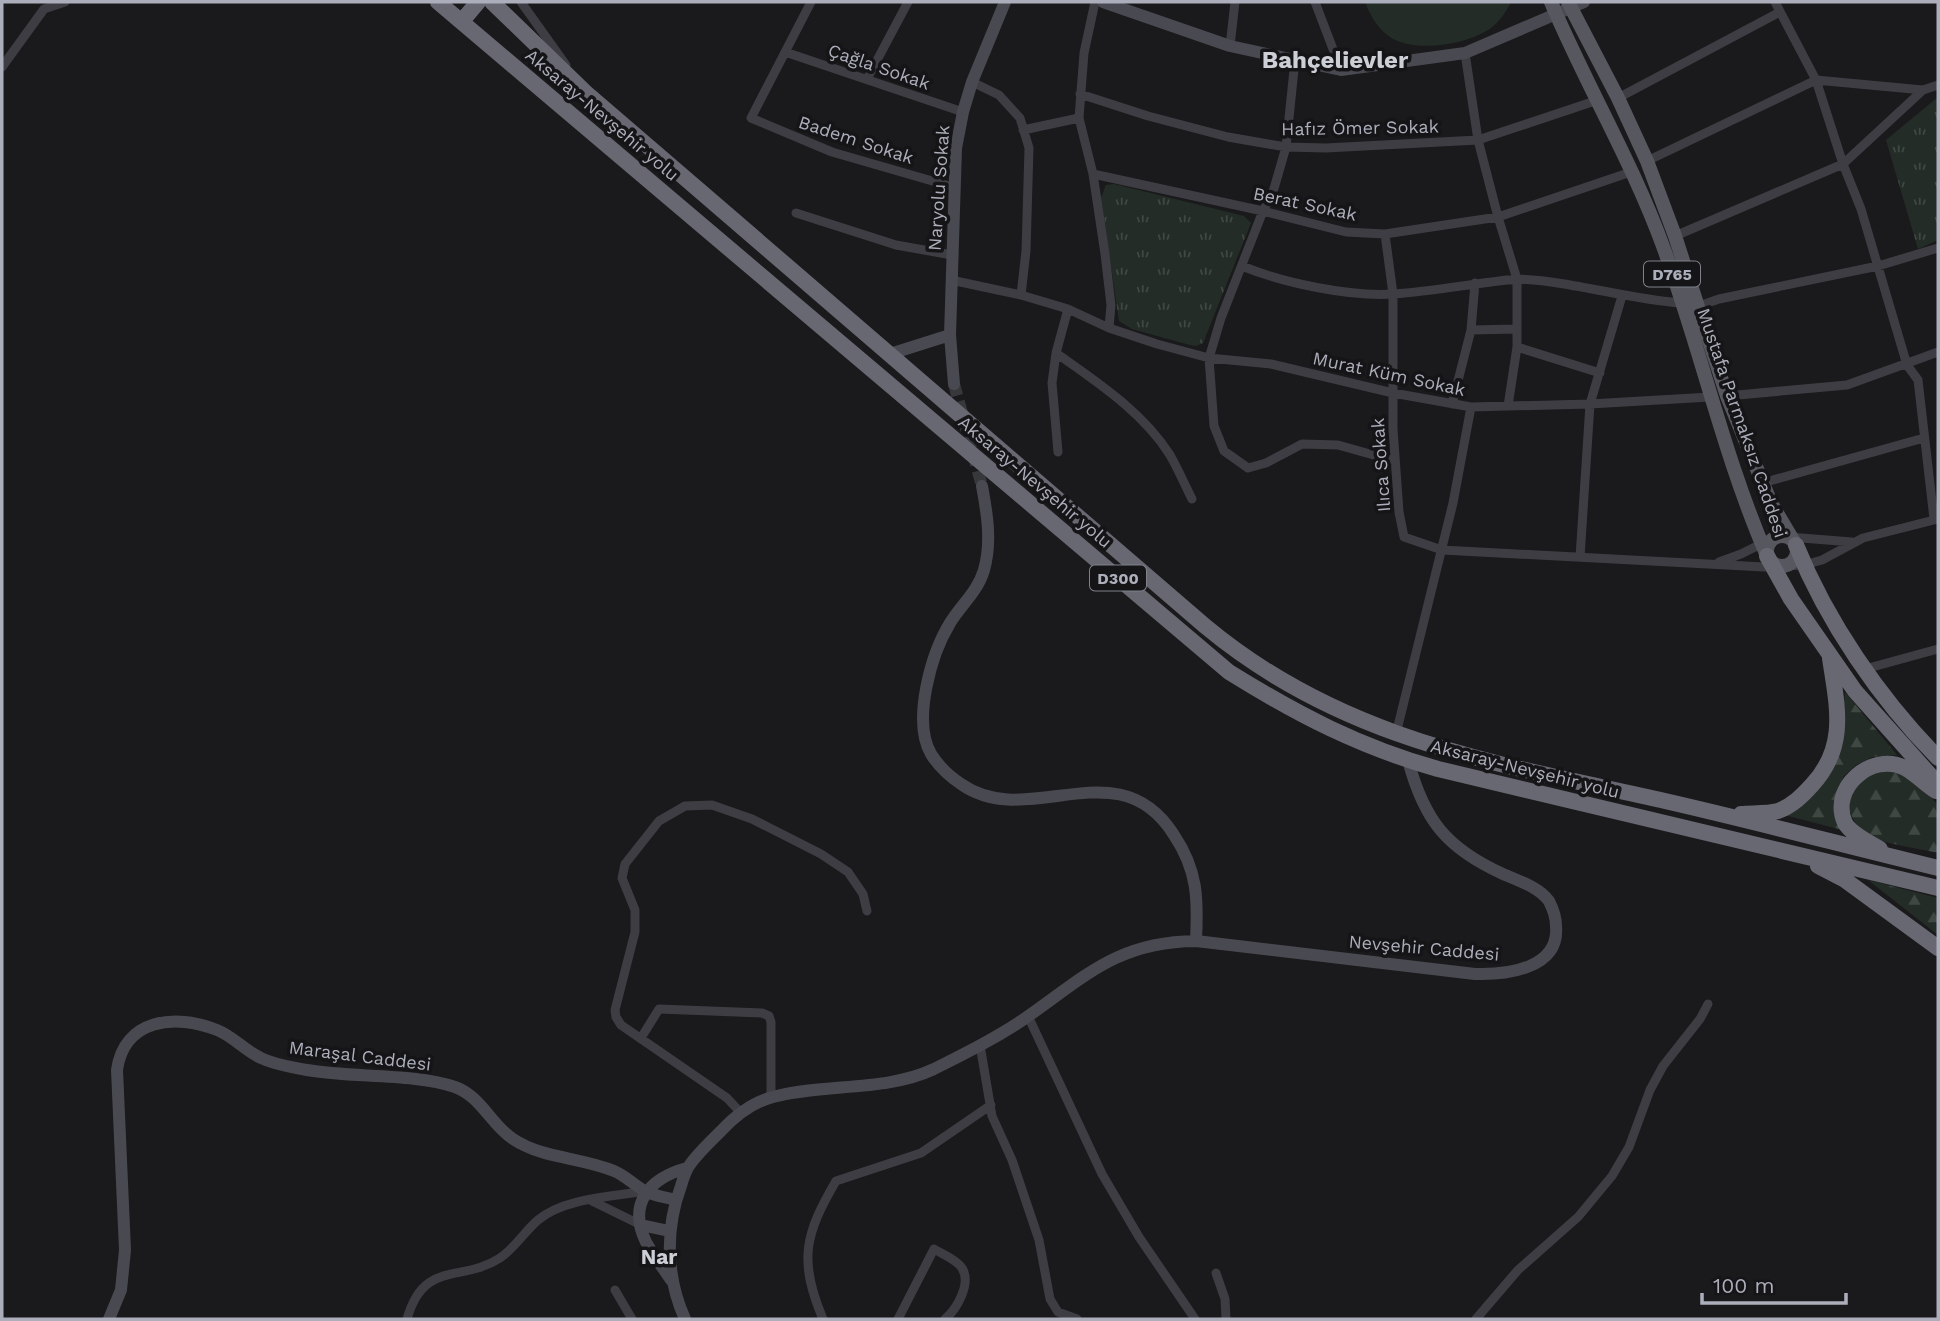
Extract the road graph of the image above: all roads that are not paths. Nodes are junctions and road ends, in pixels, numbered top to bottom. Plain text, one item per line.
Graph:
1 (65, 2) edge
2 (438, 2) edge
3 (478, 2) edge
4 (492, 2) edge
5 (521, 2) edge
6 (811, 2) edge
7 (908, 2) edge
8 (1005, 2) edge
9 (1095, 2) edge
10 (1103, 2) edge
11 (1235, 2) edge
12 (1315, 2) edge
13 (1775, 2) edge
14 (1574, 4) edge
15 (1553, 8) edge
16 (1780, 12) junction
17 (462, 20) junction
18 (1230, 46) junction
19 (785, 52) junction
20 (1465, 53) junction
21 (1295, 60) junction
22 (2, 67) edge
23 (1341, 70) junction
24 (867, 79) junction
25 (1816, 80) junction
26 (972, 82) junction
27 (1938, 85) edge
28 (1923, 90) junction
29 (586, 92) junction
30 (1080, 94) junction
31 (1618, 98) junction
32 (1598, 100) junction
33 (963, 112) junction
34 (1079, 118) junction
35 (1023, 130) junction
36 (1478, 141) junction
37 (1286, 147) junction
38 (1647, 161) junction
39 (1843, 164) junction
40 (1631, 172) junction
41 (1093, 174) junction
42 (953, 187) junction
43 (1263, 211) junction
44 (796, 213) dead end
45 (1497, 217) junction
46 (1385, 234) junction
47 (1675, 236) junction
48 (1938, 248) edge
49 (952, 255) junction
50 (1242, 266) junction
51 (1878, 266) junction
52 (1517, 279) junction
53 (951, 280) junction
54 (1475, 283) junction
55 (1393, 294) junction
56 (1021, 295) junction
57 (1622, 296) junction
58 (1681, 303) junction
59 (1699, 306) junction
60 (1068, 309) junction
61 (1109, 328) junction
62 (1517, 329) junction
63 (1471, 330) junction
64 (950, 335) junction
65 (1517, 347) junction
66 (1938, 352) edge
67 (1056, 353) junction
68 (890, 355) junction
69 (1209, 358) junction
70 (1907, 365) junction
71 (1600, 373) junction
72 (954, 384) tunnel mouth
73 (1393, 393) junction
74 (1727, 396) junction
75 (1710, 397) junction
76 (1452, 404) junction
77 (1590, 404) junction
78 (1508, 406) junction
79 (1471, 407) junction
80 (1924, 438) junction
81 (1058, 452) dead end
82 (1395, 460) junction
83 (1762, 483) junction
84 (982, 486) tunnel mouth
85 (1192, 499) dead end
86 (1936, 519) edge
87 (1854, 542) junction
88 (1779, 549) junction
89 (1442, 550) junction
90 (1580, 557) junction
91 (1714, 564) junction
92 (1804, 565) junction
93 (1938, 649) edge
94 (1829, 656) junction
95 (1865, 669) junction
96 (1396, 734) junction
97 (1919, 738) junction
98 (1938, 745) edge
99 (1938, 758) edge
100 (1408, 760) junction
101 (1938, 784) edge
102 (1938, 793) edge
103 (1726, 815) junction
104 (1777, 849) junction
105 (1894, 858) junction
106 (1938, 868) edge
107 (1938, 888) edge
108 (867, 911) dead end
109 (1196, 942) junction
110 (1938, 948) edge
111 (1708, 1004) dead end
112 (1028, 1016) junction
113 (641, 1038) junction
114 (979, 1045) junction
115 (771, 1097) junction
116 (991, 1105) junction
117 (741, 1113) junction
118 (687, 1168) junction
119 (645, 1191) junction
120 (675, 1200) junction
121 (592, 1201) junction
122 (641, 1225) junction
123 (669, 1231) junction
124 (1216, 1273) dead end
125 (672, 1282) junction
126 (615, 1290) dead end
127 (109, 1319) edge
128 (407, 1319) edge
129 (632, 1319) edge
130 (684, 1319) edge
131 (823, 1319) edge
132 (898, 1319) edge
133 (945, 1319) edge
134 (1077, 1319) edge
135 (1195, 1319) edge
136 (1226, 1319) edge
137 (1476, 1319) edge

1 - 22 street
2 - 17 highway, Aksaray-Nevşehir yolu / D300
3 - 17 highway
4 - 29 highway, Aksaray-Nevşehir yolu / D300
5 - 29 street
6 - 19 street
7 - 24 street
8 - 26 street, Naryolu Sokak
9 - 30 street
10 - 18 street
11 - 18 street
12 - 23 street
13 - 16 street
14 - 15 street
14 - 31 main road, Mustafa Parmaksız Caddesi / D765
15 - 20 street
15 - 32 main road, Mustafa Parmaksız Caddesi / D765
16 - 25 street
16 - 31 street
17 - 100 highway, Aksaray-Nevşehir yolu / D300
18 - 21 street
19 - 24 street, Çağla Sokak
19 - 42 street, Badem Sokak
20 - 23 street
20 - 36 street
21 - 23 street
21 - 37 street
24 - 33 street, Çağla Sokak
25 - 28 street
25 - 38 street
25 - 39 street
26 - 33 street, Naryolu Sokak
26 - 35 street
27 - 28 street
28 - 39 street
29 - 68 highway, Aksaray-Nevşehir yolu / D300
30 - 34 street
30 - 37 street, Hafız Ömer Sokak
31 - 38 main road, Mustafa Parmaksız Caddesi / D765
32 - 36 street, Hafız Ömer Sokak
32 - 40 main road, Mustafa Parmaksız Caddesi / D765
33 - 42 street, Naryolu Sokak
34 - 35 street
34 - 41 street
35 - 56 street
36 - 37 street, Hafız Ömer Sokak
36 - 45 street
37 - 43 street
38 - 47 main road, Mustafa Parmaksız Caddesi / D765
39 - 47 street
39 - 51 street
40 - 45 street, Berat Sokak
40 - 58 main road, Mustafa Parmaksız Caddesi / D765
41 - 43 street, Berat Sokak
41 - 61 street
42 - 49 street, Naryolu Sokak
43 - 46 street, Berat Sokak
43 - 50 street
44 - 49 street
45 - 46 street, Berat Sokak
45 - 52 street
46 - 55 street, Ilıca Sokak
47 - 59 main road, Mustafa Parmaksız Caddesi / D765
48 - 51 street
49 - 53 street, Naryolu Sokak
50 - 55 street
50 - 69 street
51 - 59 street
51 - 70 street
52 - 54 street
52 - 57 street
52 - 62 street
53 - 56 street, Murat Küm Sokak
53 - 64 street, Naryolu Sokak
54 - 55 street
54 - 63 street
55 - 73 street, Ilıca Sokak
56 - 60 street, Murat Küm Sokak
57 - 58 street
57 - 71 street
58 - 75 main road, Mustafa Parmaksız Caddesi / D765
59 - 74 main road, Mustafa Parmaksız Caddesi / D765
60 - 61 street, Murat Küm Sokak
60 - 67 street
61 - 69 street, Murat Küm Sokak
62 - 63 street
62 - 65 street
63 - 76 street
64 - 68 street
64 - 72 street, Naryolu Sokak
65 - 71 street
65 - 78 street
66 - 70 street
67 - 81 street
67 - 85 street
68 - 96 highway, Aksaray-Nevşehir yolu / D300
69 - 73 street, Murat Küm Sokak
69 - 82 street
70 - 74 street
70 - 80 street
71 - 77 street
73 - 76 street, Murat Küm Sokak
73 - 82 street, Ilıca Sokak
74 - 83 main road, Mustafa Parmaksız Caddesi / D765
75 - 77 street, Murat Küm Sokak
75 - 88 main road, Mustafa Parmaksız Caddesi / D765
76 - 79 street, Murat Küm Sokak
77 - 78 street, Murat Küm Sokak
77 - 90 street
78 - 79 street, Murat Küm Sokak
79 - 89 street
80 - 83 street
80 - 86 street
82 - 89 street, Ilıca Sokak
83 - 88 main road, Mustafa Parmaksız Caddesi / D765
84 - 109 street
86 - 87 street
87 - 88 street
87 - 92 street
88 - 91 street
88 - 91 street
88 - 92 highway, D765
88 - 94 highway, Mustafa Parmaksız Caddesi / D765
89 - 90 street
89 - 96 street
90 - 91 street
92 - 95 highway, D765
93 - 95 street
94 - 101 highway, Mustafa Parmaksız Caddesi / D765
94 - 103 highway
95 - 97 highway, D765
96 - 103 highway, Aksaray-Nevşehir yolu / D300
97 - 98 highway
97 - 99 highway, D765
100 - 104 highway, Aksaray-Nevşehir yolu / D300
100 - 109 street, Nevşehir Caddesi
102 - 105 highway
103 - 105 highway, Aksaray-Nevşehir yolu / D300
104 - 107 highway, Aksaray-Nevşehir yolu / D300
104 - 110 highway
105 - 106 highway, Aksaray-Nevşehir yolu / D300
108 - 113 street
109 - 112 street, Nevşehir Caddesi
111 - 137 street
112 - 114 street
112 - 135 street
113 - 115 street
113 - 117 street
114 - 115 street
114 - 116 street
115 - 117 street
116 - 131 street
116 - 134 street
117 - 118 street
118 - 119 street
118 - 120 street
119 - 120 street, Maraşal Caddesi
119 - 121 street
119 - 122 street
119 - 127 street, Maraşal Caddesi
120 - 123 street
121 - 122 street
121 - 128 street
122 - 123 street
122 - 125 street
123 - 125 street
124 - 136 street
125 - 130 street
126 - 129 street
132 - 133 street

